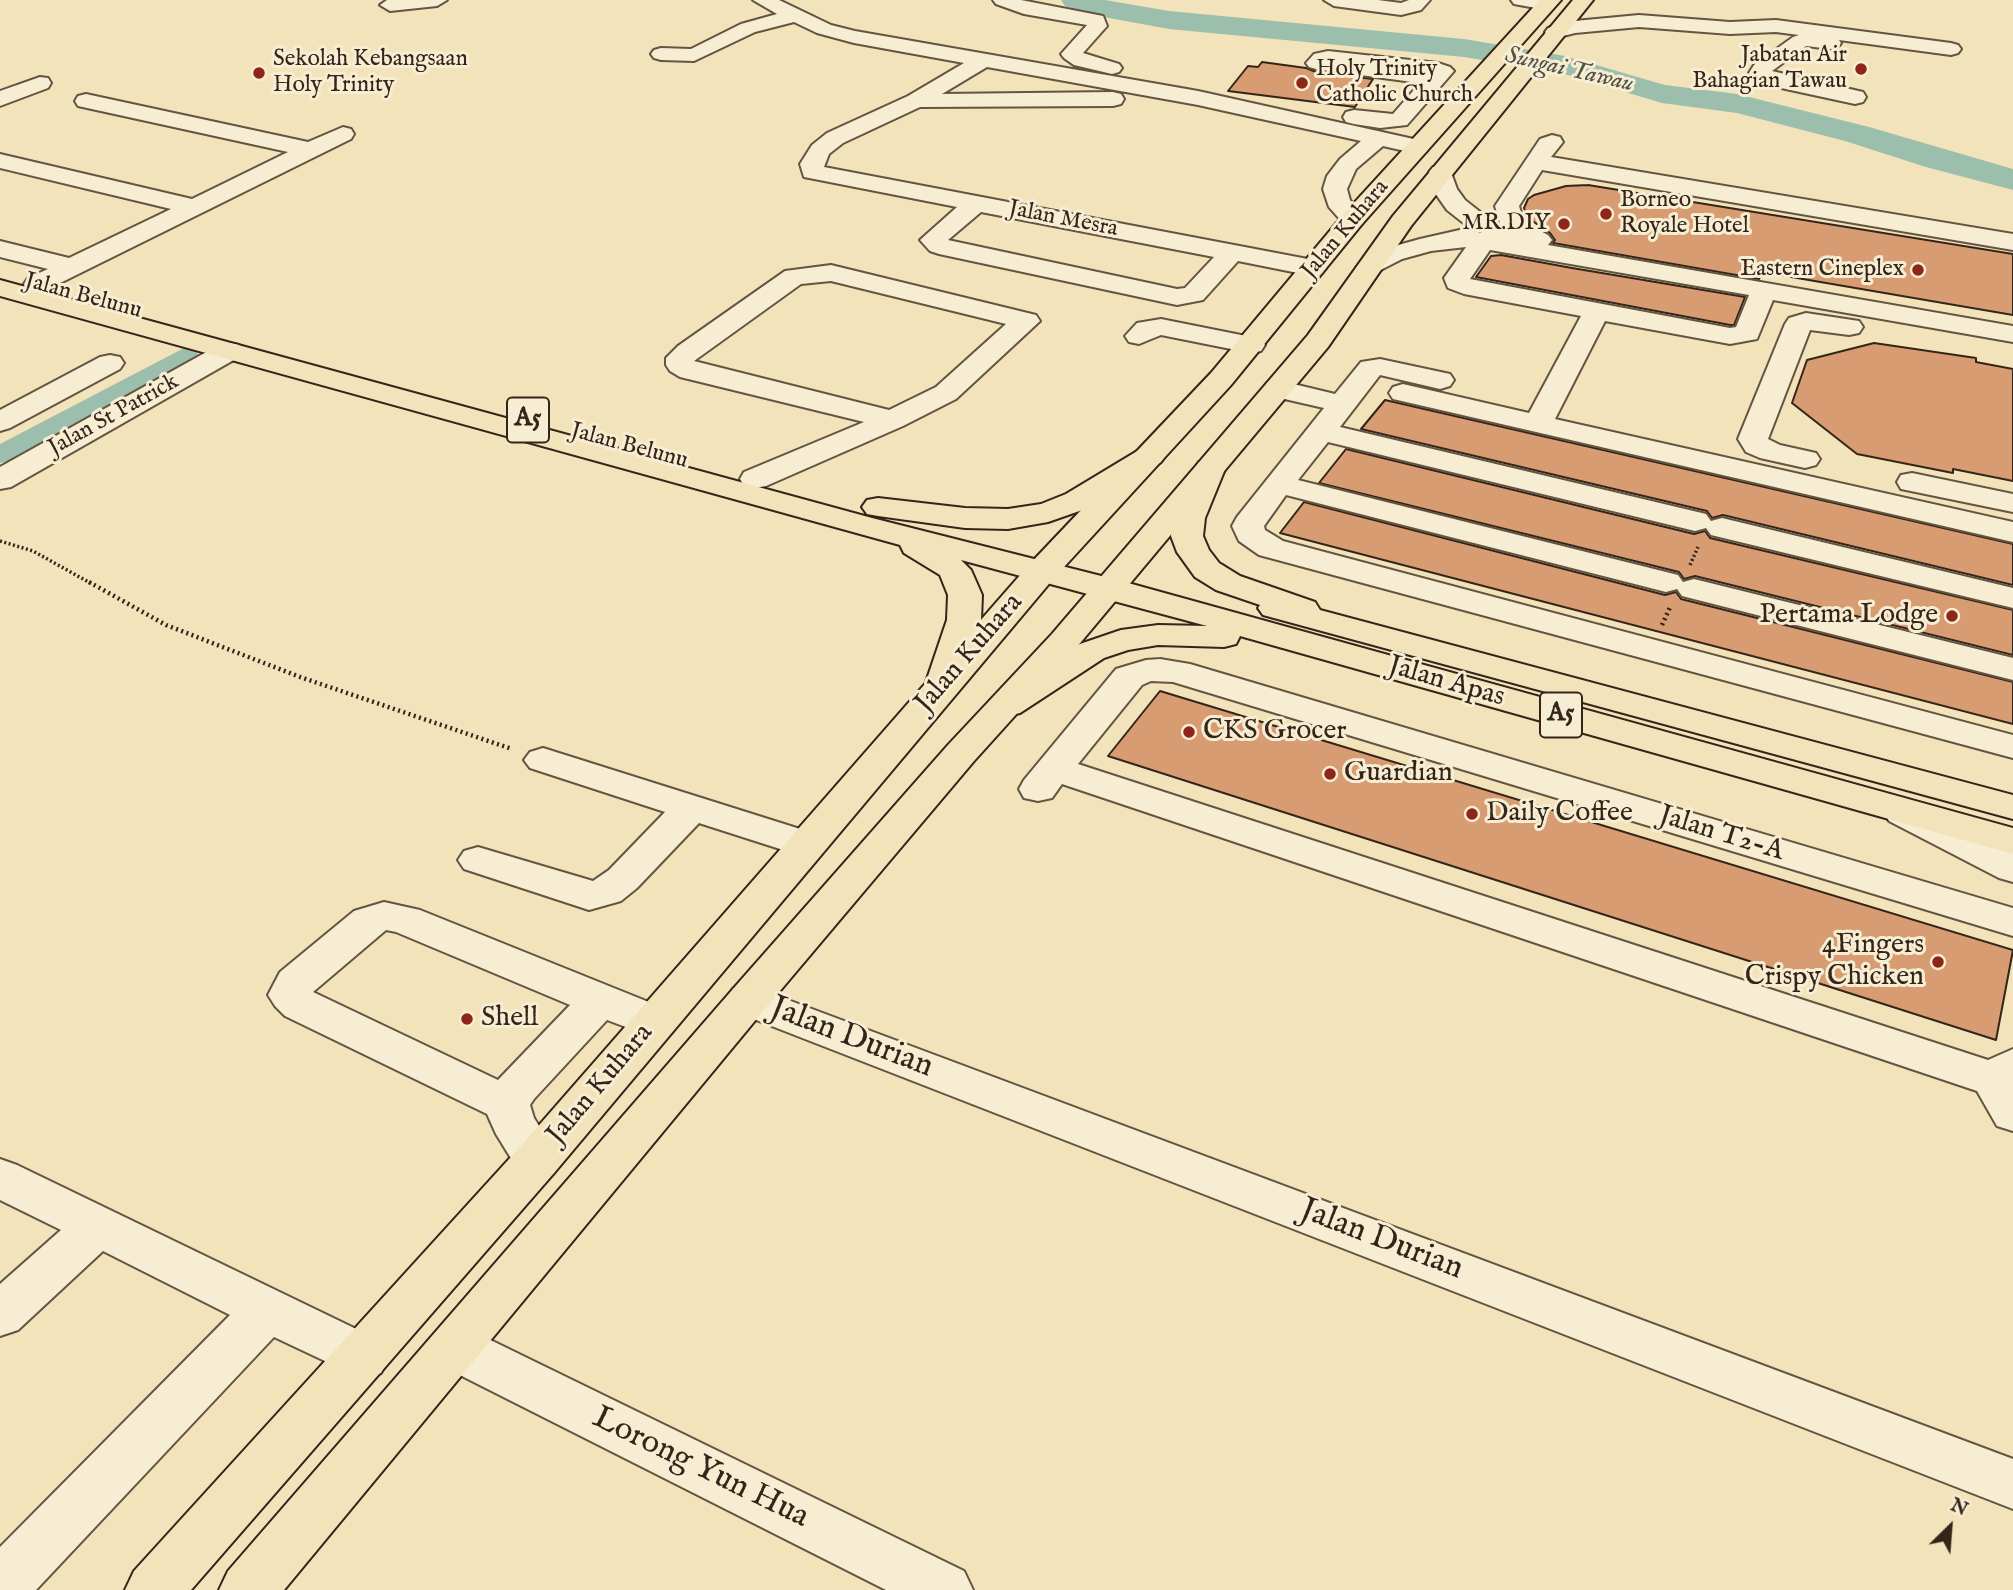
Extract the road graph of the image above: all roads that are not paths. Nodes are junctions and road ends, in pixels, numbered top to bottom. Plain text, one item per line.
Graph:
1 (763, 0) edge
2 (1003, 0) edge
3 (1334, 0) edge
4 (1420, 0) edge
5 (1521, 0) edge
6 (432, 1) edge
7 (1549, 2) edge
8 (1578, 5) edge
9 (398, 9) dead end
10 (794, 16) junction
11 (1604, 26) junction
12 (1549, 39) junction
13 (955, 40) dead end
14 (1723, 48) dead end
15 (1951, 49) dead end
16 (1750, 53) dead end
17 (660, 54) dead end
18 (1895, 55) dead end
19 (1776, 58) junction
20 (986, 60) junction
21 (1437, 79) junction
22 (40, 83) dead end
23 (1508, 92) junction
24 (1855, 97) dead end
25 (1198, 98) junction
26 (0, 99) edge
27 (1121, 100) junction
28 (86, 101) dead end
29 (916, 101) junction
30 (954, 101) junction
31 (1260, 105) junction
32 (343, 134) dead end
33 (1377, 139) junction
34 (1577, 144) dead end
35 (1418, 147) junction
36 (311, 150) junction
37 (0, 161) edge
38 (1536, 162) junction
39 (1689, 162) dead end
40 (1441, 172) junction
41 (1677, 186) junction
42 (977, 204) junction
43 (195, 207) junction
44 (1353, 219) junction
45 (1491, 236) junction
46 (1541, 241) junction
47 (2013, 242) edge
48 (0, 249) edge
49 (1232, 253) junction
50 (72, 267) junction
51 (1313, 268) junction
52 (1370, 268) junction
53 (0, 274) edge
54 (37, 285) junction
55 (0, 288) edge
56 (1764, 290) junction
57 (1597, 311) junction
58 (2013, 327) edge
59 (2013, 334) edge
60 (1139, 336) dead end
61 (1251, 345) junction
62 (229, 351) junction
63 (2013, 357) edge
64 (110, 363) dead end
65 (1277, 389) junction
66 (1351, 394) junction
67 (8, 410) edge
68 (893, 419) junction
69 (1538, 424) junction
70 (1320, 431) junction
71 (1150, 457) junction
72 (1210, 469) junction
73 (755, 479) junction
74 (0, 480) edge
75 (1278, 484) junction
76 (2013, 503) edge
77 (869, 516) junction
78 (2013, 531) edge
79 (1050, 561) junction
80 (1118, 578) junction
81 (2013, 598) edge
82 (1362, 645) junction
83 (2013, 669) edge
84 (943, 685) junction
85 (1007, 705) junction
86 (2013, 747) edge
87 (543, 760) road end
88 (2013, 807) edge
89 (1896, 808) junction
90 (691, 809) junction
91 (2013, 841) edge
92 (805, 844) junction
93 (478, 860) dead end
94 (2013, 869) edge
95 (2013, 922) edge
96 (600, 1000) junction
97 (748, 1000) junction
98 (655, 1022) junction
99 (2008, 1087) edge
100 (507, 1104) junction
101 (537, 1160) junction
102 (0, 1178) edge
103 (98, 1226) junction
104 (268, 1310) junction
105 (0, 1315) edge
106 (456, 1348) junction
107 (363, 1357) junction
108 (2013, 1484) edge
109 (0, 1587) edge
110 (154, 1590) edge
111 (248, 1590) edge
112 (944, 1590) edge

1 - 10 street
2 - 31 street
3 - 4 street
5 - 7 street
6 - 9 street
7 - 35 main road, Jalan Kuhara
8 - 11 street
8 - 12 main road
10 - 17 street
10 - 20 street
11 - 12 street
11 - 14 street
11 - 15 street
12 - 23 main road, Jalan Kuhara
13 - 20 street
16 - 19 street
18 - 19 street
19 - 24 street
20 - 25 street
20 - 29 street
21 - 21 street
21 - 31 street
22 - 26 street
23 - 35 main road
23 - 40 main road, Jalan Kuhara
25 - 27 street
25 - 31 street
27 - 30 street
27 - 30 street
28 - 36 street
29 - 30 street
29 - 42 street, Jalan Mesra
31 - 33 street
32 - 36 street
33 - 35 street
33 - 44 street
34 - 38 street
35 - 44 main road, Jalan Kuhara
36 - 43 street
37 - 43 street
38 - 41 street
38 - 46 street
39 - 41 street
40 - 45 street
40 - 52 main road, Jalan Kuhara
41 - 47 street
42 - 49 street, Jalan Mesra
42 - 49 street
43 - 50 street
44 - 51 main road, Jalan Kuhara
45 - 46 street
45 - 52 street
45 - 56 street
45 - 57 street
46 - 58 street
48 - 50 street
49 - 51 street, Jalan Mesra
50 - 54 street
51 - 61 main road, Jalan Kuhara
52 - 65 main road, Jalan Kuhara
53 - 54 main road, Jalan Belunu / A5
54 - 73 main road, Jalan Belunu / A5
55 - 62 main road, Jalan Belunu / A5
56 - 57 street
56 - 59 street
57 - 69 street
60 - 61 street
61 - 71 main road, Jalan Kuhara
62 - 74 street, Jalan St Patrick
62 - 77 main road, Jalan Belunu / A5
63 - 76 street
64 - 67 street
65 - 66 street
65 - 72 main road, Jalan Kuhara
66 - 69 street
66 - 70 street
68 - 68 street
68 - 73 street
69 - 78 street
70 - 75 street
70 - 81 street
71 - 77 main road
71 - 79 main road, Jalan Kuhara
72 - 80 main road, Jalan Kuhara
72 - 82 main road
73 - 77 main road, Jalan Belunu / A5
75 - 83 street
75 - 86 street
77 - 79 main road, Jalan Belunu / A5
77 - 84 main road
79 - 80 main road, Jalan Apas / A5
79 - 84 main road, Jalan Kuhara
80 - 82 main road, Jalan Apas / A5
80 - 85 main road, Jalan Kuhara
82 - 85 main road
82 - 88 main road, Jalan Apas / A5
82 - 89 main road, Jalan Apas / A5
84 - 92 main road, Jalan Kuhara
85 - 97 main road, Jalan Kuhara
87 - 90 street
89 - 91 main road, Jalan Apas / A5
89 - 94 street
90 - 92 street
90 - 93 street
92 - 98 main road, Jalan Kuhara
95 - 99 street, Jalan T2-A
96 - 98 street
96 - 100 street
96 - 100 street
97 - 106 main road, Jalan Kuhara
97 - 108 street, Jalan Durian
98 - 101 main road, Jalan Kuhara
100 - 101 street
101 - 107 main road, Jalan Kuhara
102 - 103 street
103 - 104 street
103 - 105 street
104 - 107 street
104 - 109 street
106 - 111 main road, Jalan Kuhara
106 - 112 street, Lorong Yun Hua
107 - 110 main road, Jalan Kuhara

